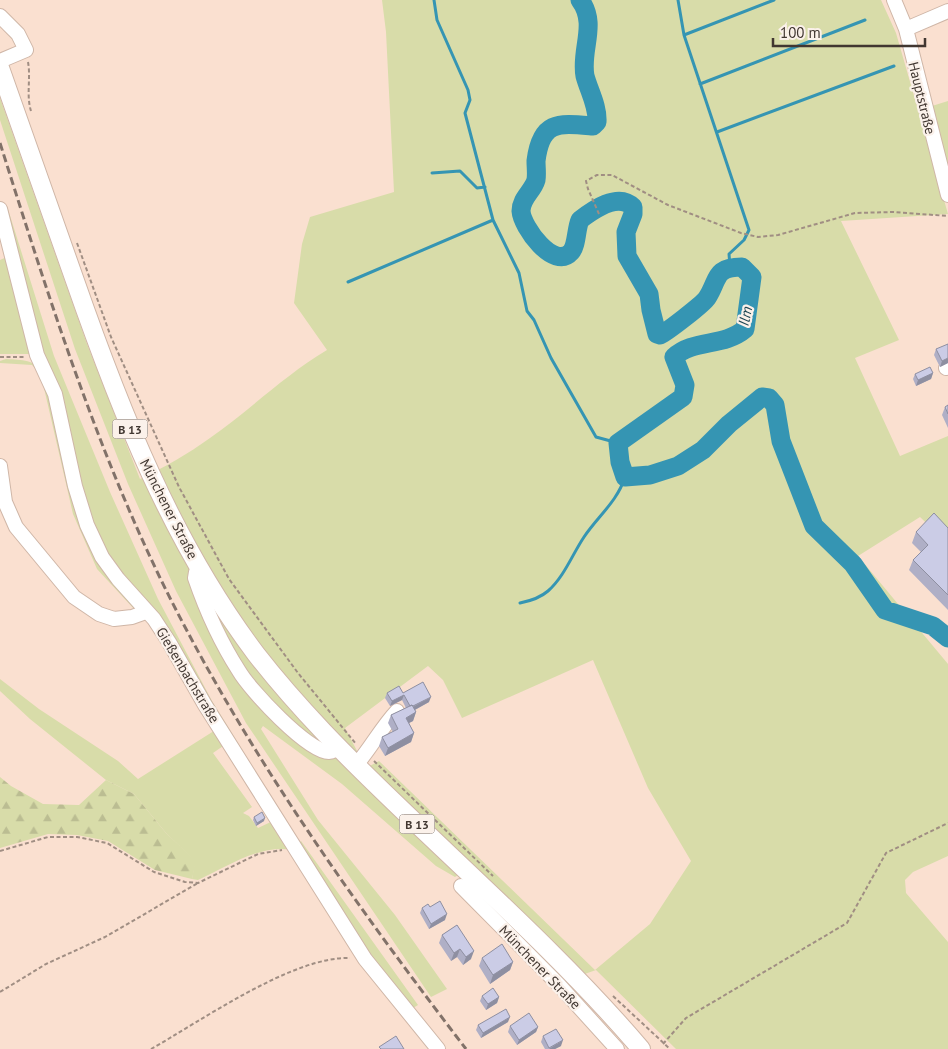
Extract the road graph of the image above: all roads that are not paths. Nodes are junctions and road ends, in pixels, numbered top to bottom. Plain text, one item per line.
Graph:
1 (894, 0) edge
2 (948, 11) edge
3 (0, 16) edge
4 (906, 30) junction
5 (0, 60) edge
6 (0, 68) edge
7 (948, 195) edge
8 (0, 208) edge
9 (0, 466) edge
10 (2, 502) edge
11 (200, 569) junction
12 (146, 612) junction
13 (397, 711) edge
14 (338, 747) junction
15 (361, 759) junction
16 (461, 886) dead end
17 (438, 1049) edge
18 (617, 1049) edge
19 (641, 1049) edge

1 - 4 street, Hauptstraße
2 - 4 street
3 - 5 street
4 - 7 street, Hauptstraße
6 - 11 main road, Münchener Straße / B 13
8 - 12 street, Gießenbachstraße
9 - 10 street
10 - 12 street
11 - 14 main road, Münchener Straße / B 13
11 - 14 street
12 - 17 street, Gießenbachstraße
13 - 15 street
14 - 15 main road, B 13
15 - 19 main road, B 13
16 - 18 street, Münchener Straße

